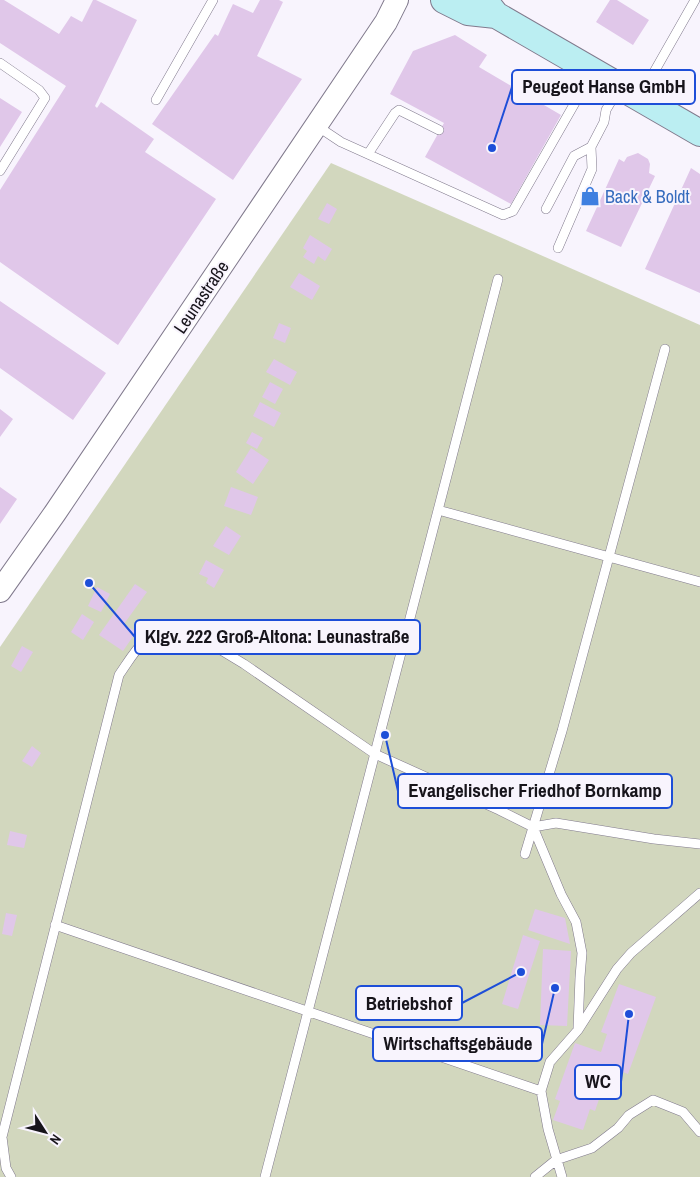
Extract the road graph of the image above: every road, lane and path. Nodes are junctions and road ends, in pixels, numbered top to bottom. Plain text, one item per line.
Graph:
1 (214, 0) edge
2 (396, 0) edge
3 (444, 0) edge
4 (695, 0) edge
5 (490, 7) edge
6 (0, 63) edge
7 (593, 70) junction
8 (630, 92) junction
9 (156, 100) dead end
10 (316, 126) junction
11 (440, 130) dead end
12 (700, 133) edge
13 (591, 147) junction
14 (368, 154) junction
15 (0, 170) edge
16 (546, 208) dead end
17 (558, 248) dead end
18 (498, 279) dead end
19 (665, 349) dead end
20 (438, 510) junction
21 (609, 557) junction
22 (700, 582) edge
23 (0, 591) edge
24 (375, 754) junction
25 (533, 827) junction
26 (700, 844) edge
27 (525, 854) dead end
28 (700, 893) edge
29 (55, 925) junction
30 (308, 1012) junction
31 (578, 1030) junction
32 (541, 1091) junction
33 (700, 1132) edge
34 (556, 1160) junction
35 (11, 1177) edge
36 (265, 1177) edge
37 (535, 1177) edge
38 (562, 1177) edge

1 - 9 lane
2 - 10 street, Leunastraße
3 - 5 main road
4 - 8 lane
5 - 7 main road
6 - 15 lane
7 - 8 main road
7 - 14 lane
8 - 12 main road
8 - 13 lane
10 - 14 lane
10 - 23 street, Leunastraße
11 - 14 lane
13 - 16 lane
13 - 17 lane
18 - 20 lane
19 - 21 lane
20 - 21 lane
20 - 24 lane
21 - 22 lane
21 - 25 lane
24 - 25 lane
24 - 29 lane
24 - 30 lane
25 - 26 lane
25 - 27 lane
25 - 31 lane
28 - 31 lane
29 - 30 lane
29 - 35 lane
30 - 32 lane
30 - 36 lane
31 - 32 lane
32 - 34 lane
33 - 34 lane
34 - 37 lane
34 - 38 lane

